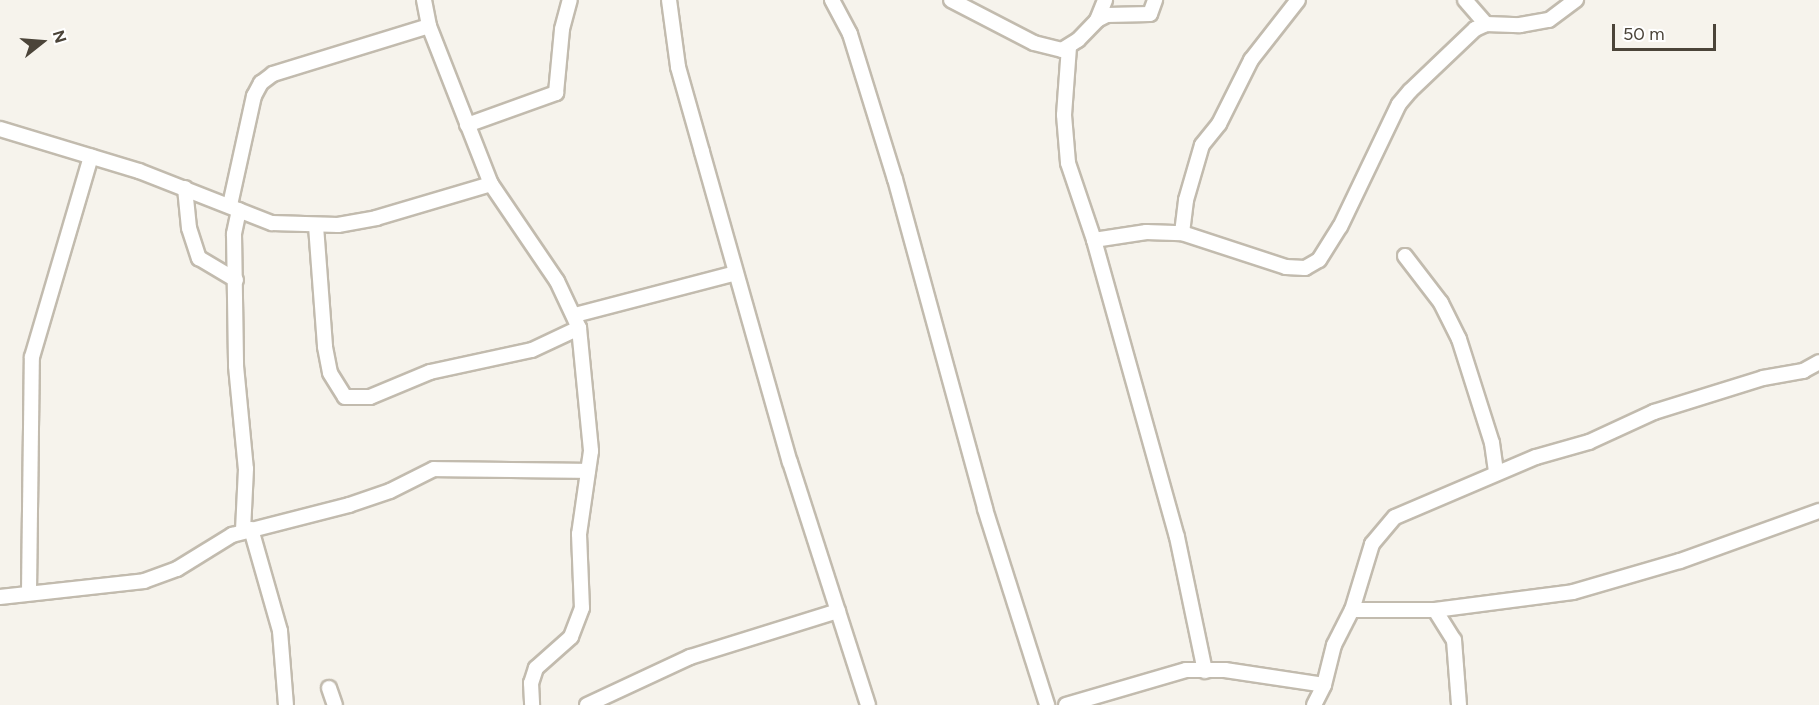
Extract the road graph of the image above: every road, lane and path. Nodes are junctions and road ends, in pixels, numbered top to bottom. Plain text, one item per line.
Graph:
1 (424, 0) edge
2 (570, 0) edge
3 (669, 0) edge
4 (832, 0) edge
5 (951, 0) edge
6 (1105, 0) edge
7 (1155, 0) edge
8 (1298, 0) edge
9 (1464, 0) edge
10 (1576, 0) edge
11 (1097, 20) junction
12 (1486, 24) junction
13 (429, 26) junction
14 (1069, 47) junction
15 (466, 125) junction
16 (0, 129) edge
17 (91, 156) junction
18 (491, 184) junction
19 (185, 188) junction
20 (235, 208) junction
21 (316, 225) junction
22 (1182, 233) junction
23 (1094, 240) junction
24 (1405, 256) dead end
25 (736, 273) junction
26 (236, 280) junction
27 (577, 322) junction
28 (1819, 362) edge
29 (588, 471) junction
30 (1496, 473) junction
31 (1819, 511) edge
32 (247, 530) junction
33 (29, 592) junction
34 (0, 597) edge
35 (1352, 610) junction
36 (1435, 610) junction
37 (838, 611) junction
38 (1205, 671) junction
39 (1324, 686) junction
40 (329, 688) dead end
41 (1107, 700) edge
42 (286, 705) edge
43 (335, 705) edge
44 (532, 705) edge
45 (587, 705) edge
46 (868, 705) edge
47 (1047, 705) edge
48 (1066, 705) edge
49 (1314, 705) edge
50 (1460, 705) edge

1 - 13 street
2 - 15 street
3 - 25 street
4 - 47 street
5 - 14 street
6 - 11 street
7 - 11 street
8 - 22 street
9 - 12 street
10 - 12 street
11 - 14 street
12 - 22 street
13 - 15 street
13 - 20 street
14 - 23 street
15 - 18 street
16 - 17 street
17 - 19 street
17 - 33 street
18 - 21 street
18 - 27 street
19 - 20 street
19 - 26 street
20 - 21 street
20 - 26 street
21 - 27 street
22 - 23 street
23 - 38 street
24 - 30 street
25 - 27 street
25 - 37 street
26 - 32 street
27 - 29 street
28 - 30 street
29 - 32 street
29 - 44 street
30 - 35 street
31 - 36 street
32 - 33 street
32 - 42 street
33 - 34 street
35 - 36 street
35 - 39 street
36 - 50 street
37 - 45 street
37 - 46 street
38 - 39 street
38 - 41 street
39 - 49 street
40 - 43 street
41 - 48 street

